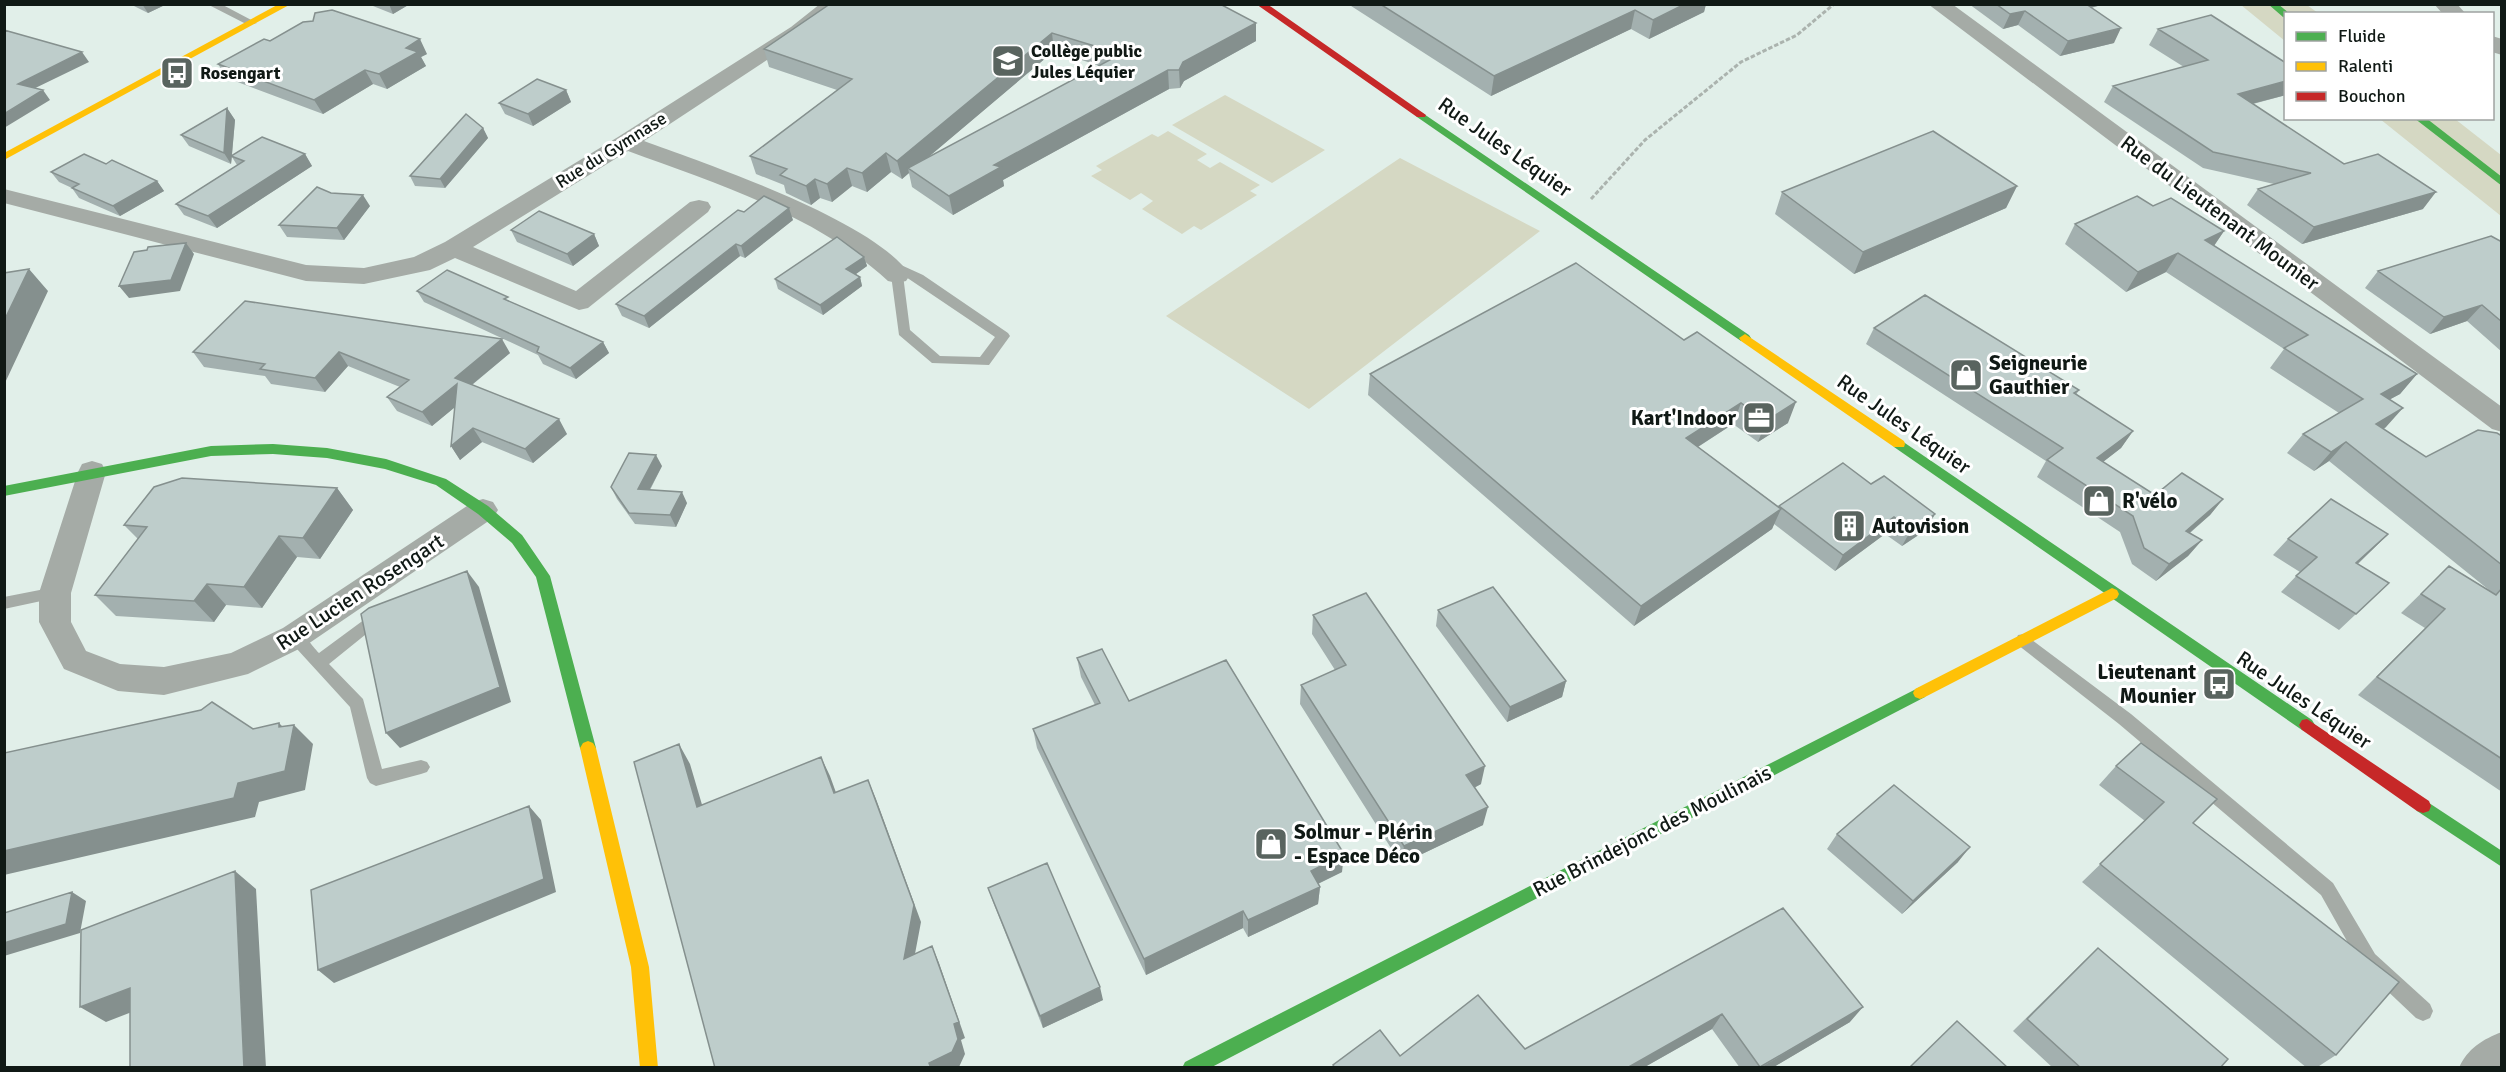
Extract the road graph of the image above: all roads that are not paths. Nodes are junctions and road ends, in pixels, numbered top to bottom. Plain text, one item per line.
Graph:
1 (212, 4) edge
2 (287, 4) edge
3 (832, 4) edge
4 (1260, 4) edge
5 (1938, 4) edge
6 (2272, 4) edge
7 (2284, 13) edge
8 (252, 23) junction
9 (2422, 120) edge
10 (626, 142) junction
11 (4, 157) edge
12 (2502, 183) edge
13 (4, 196) edge
14 (699, 207) dead end
15 (454, 248) junction
16 (890, 268) junction
17 (2502, 422) edge
18 (92, 472) junction
19 (4, 491) edge
20 (483, 510) junction
21 (55, 593) junction
22 (2112, 594) junction
23 (395, 601) edge
24 (4, 603) edge
25 (294, 637) junction
26 (2024, 640) junction
27 (319, 663) junction
28 (421, 768) dead end
29 (2502, 860) edge
30 (2423, 1011) dead end
31 (2502, 1051) edge
32 (649, 1068) edge
33 (1191, 1068) edge
34 (2479, 1068) edge

1 - 8 lane
2 - 8 street
3 - 10 street, Rue du Gymnase
4 - 22 street, Rue Jules Léquier
5 - 17 street, Rue du Lieutenant Mounier
6 - 7 street
8 - 11 street
9 - 12 street
10 - 15 street, Rue du Gymnase
10 - 16 street
13 - 15 street, Rue du Gymnase
14 - 15 street
16 - 16 lane
18 - 19 street
18 - 20 street
18 - 21 street, Rue Lucien Rosengart
20 - 25 street, Rue Lucien Rosengart
20 - 32 street
21 - 24 lane
21 - 25 street, Rue Lucien Rosengart
22 - 26 street, Rue Brindejonc des Moulinais
22 - 29 street, Rue Jules Léquier
23 - 27 lane
25 - 27 lane
26 - 30 lane
26 - 33 street, Rue Brindejonc des Moulinais
27 - 28 lane
31 - 34 street

